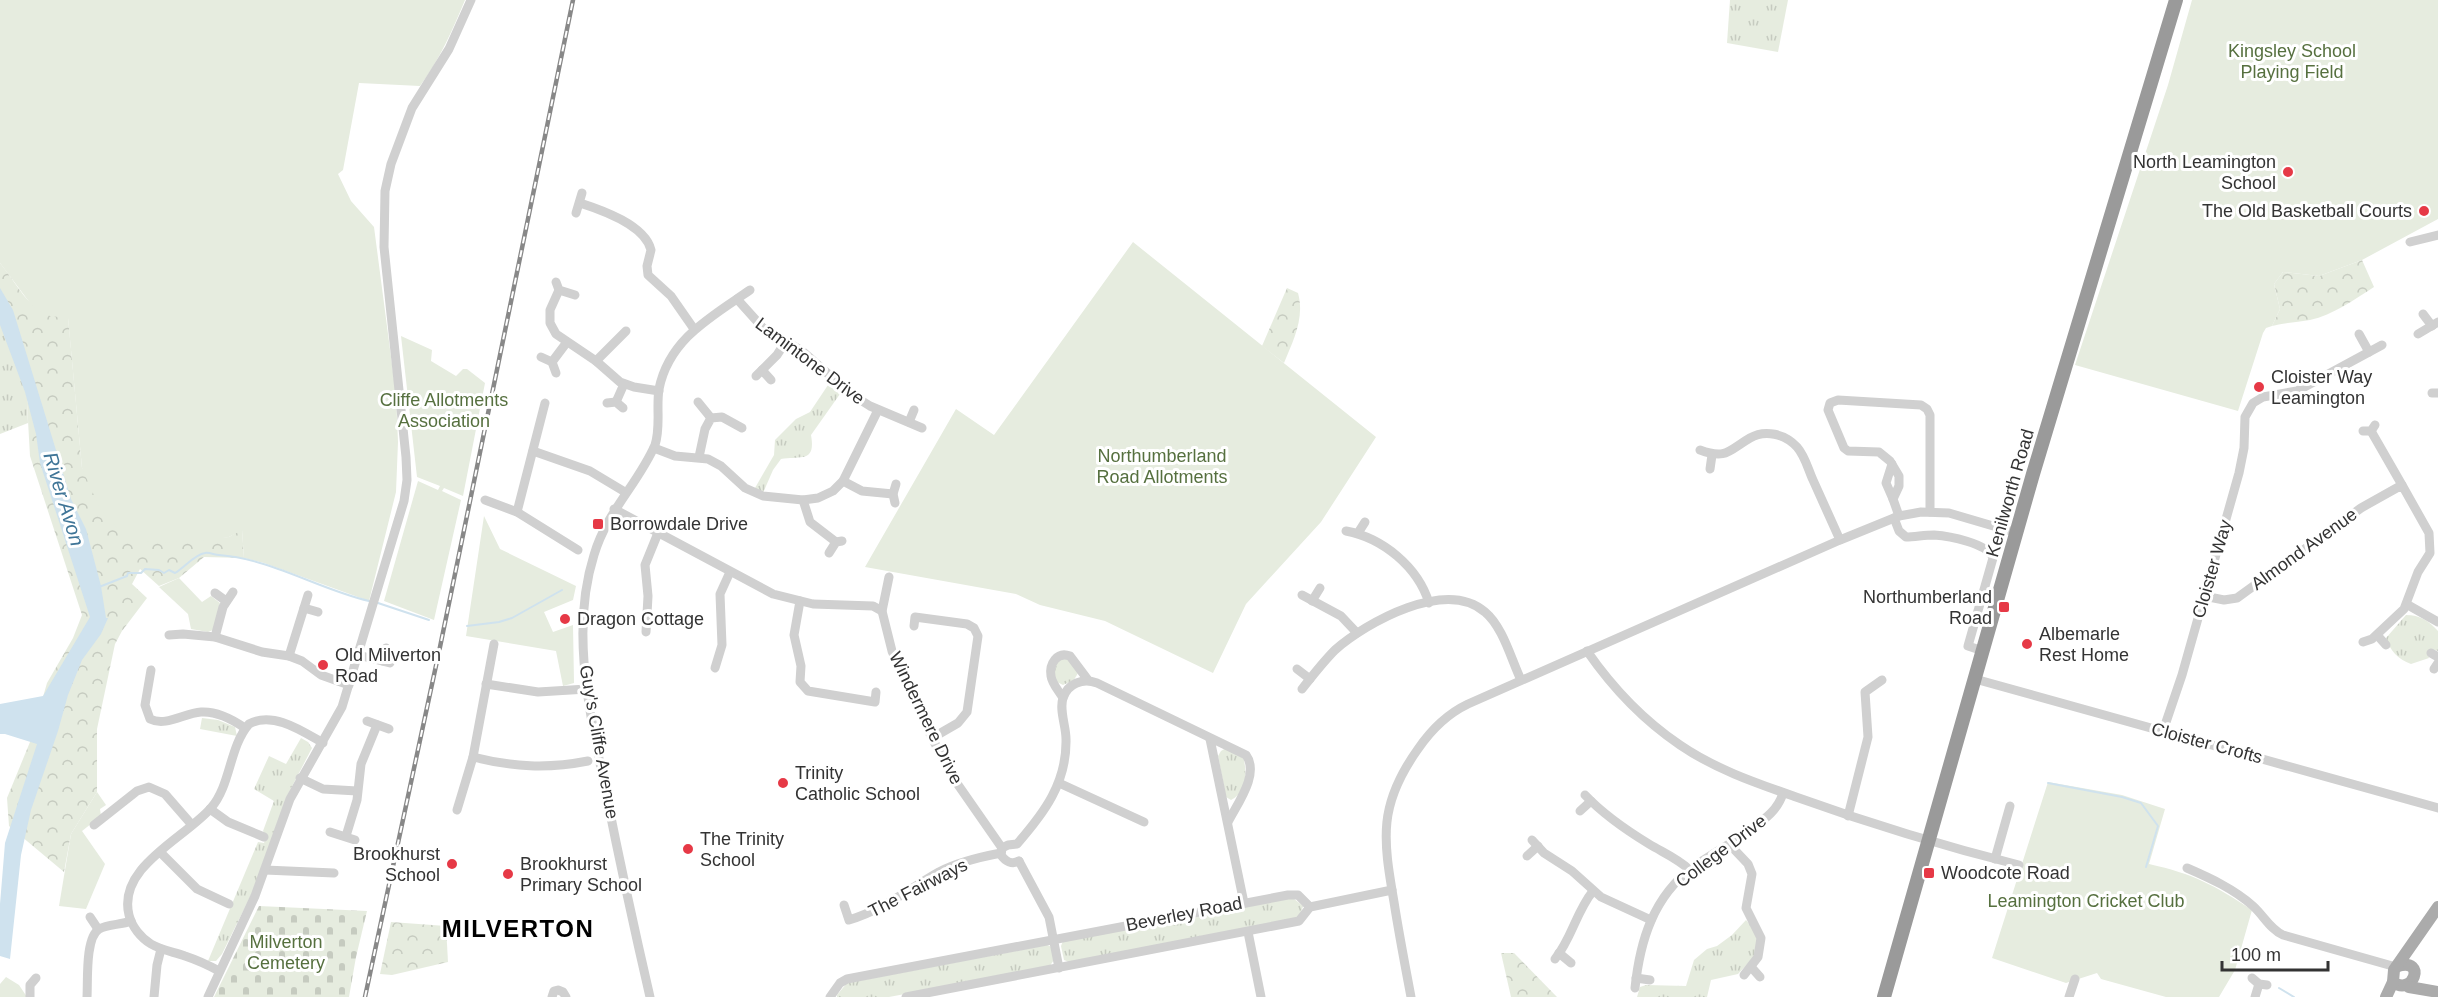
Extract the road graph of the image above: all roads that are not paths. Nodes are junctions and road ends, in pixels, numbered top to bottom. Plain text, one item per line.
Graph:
1 (471, 0) edge
2 (2176, 0) edge
3 (576, 213) dead end
4 (2437, 233) edge
5 (2410, 242) dead end
6 (651, 253) junction
7 (663, 253) dead end
8 (750, 290) dead end
9 (575, 295) dead end
10 (737, 299) junction
11 (2423, 314) dead end
12 (2435, 324) edge
13 (694, 328) junction
14 (626, 331) dead end
15 (609, 333) dead end
16 (2359, 334) dead end
17 (2418, 334) dead end
18 (617, 339) junction
19 (786, 341) junction
20 (567, 342) junction
21 (2382, 345) dead end
22 (2369, 352) junction
23 (541, 357) dead end
24 (596, 361) junction
25 (552, 362) junction
26 (556, 373) dead end
27 (771, 380) dead end
28 (624, 384) junction
29 (659, 391) junction
30 (2242, 398) dead end
31 (698, 402) dead end
32 (545, 403) dead end
33 (615, 405) dead end
34 (2251, 405) junction
35 (878, 410) junction
36 (914, 410) dead end
37 (711, 418) junction
38 (909, 422) junction
39 (742, 428) dead end
40 (922, 428) dead end
41 (2370, 429) dead end
42 (654, 448) junction
43 (1700, 450) dead end
44 (533, 451) junction
45 (1712, 455) junction
46 (699, 457) junction
47 (1710, 469) dead end
48 (843, 481) junction
49 (2402, 485) junction
50 (625, 492) junction
51 (894, 494) dead end
52 (485, 500) dead end
53 (803, 500) junction
54 (614, 510) junction
55 (518, 512) junction
56 (1930, 512) junction
57 (1896, 517) junction
58 (1365, 522) dead end
59 (1346, 531) dead end
60 (658, 533) junction
61 (1358, 533) junction
62 (2017, 533) junction
63 (1840, 540) junction
64 (579, 550) dead end
65 (829, 553) dead end
66 (730, 572) junction
67 (889, 577) dead end
68 (1320, 588) dead end
69 (215, 592) dead end
70 (232, 592) dead end
71 (308, 595) dead end
72 (1302, 596) dead end
73 (2204, 596) junction
74 (226, 601) junction
75 (800, 601) junction
76 (1312, 601) junction
77 (1429, 603) junction
78 (2408, 604) junction
79 (304, 608) junction
80 (882, 611) junction
81 (318, 612) dead end
82 (182, 622) dead end
83 (2438, 622) edge
84 (914, 626) dead end
85 (646, 632) dead end
86 (1357, 633) junction
87 (183, 634) junction
88 (169, 635) dead end
89 (2377, 635) junction
90 (215, 637) junction
91 (2363, 642) dead end
92 (494, 644) dead end
93 (2386, 645) dead end
94 (386, 648) dead end
95 (1587, 651) junction
96 (1983, 651) junction
97 (358, 655) junction
98 (289, 656) junction
99 (715, 668) dead end
100 (1297, 669) dead end
101 (153, 676) dead end
102 (1310, 679) junction
103 (1975, 679) junction
104 (1088, 680) junction
105 (1521, 680) junction
106 (1882, 680) dead end
107 (486, 684) junction
108 (349, 685) junction
109 (587, 689) junction
110 (1302, 689) dead end
111 (876, 692) dead end
112 (1063, 698) junction
113 (245, 728) junction
114 (389, 729) dead end
115 (2163, 731) junction
116 (932, 738) junction
117 (1210, 739) junction
118 (323, 743) junction
119 (473, 757) junction
120 (588, 761) dead end
121 (300, 778) junction
122 (1059, 783) junction
123 (357, 791) junction
124 (1784, 792) junction
125 (2010, 806) dead end
126 (2438, 808) edge
127 (210, 809) junction
128 (457, 810) dead end
129 (1580, 812) dead end
130 (1848, 816) junction
131 (1144, 822) dead end
132 (1228, 822) junction
133 (94, 825) dead end
134 (192, 825) junction
135 (260, 832) dead end
136 (330, 832) dead end
137 (1929, 842) junction
138 (1017, 844) junction
139 (1730, 845) junction
140 (1002, 851) junction
141 (160, 852) junction
142 (1527, 856) dead end
143 (1995, 859) junction
144 (1018, 861) junction
145 (2019, 866) dead end
146 (2187, 868) dead end
147 (265, 870) junction
148 (1690, 870) junction
149 (2218, 870) dead end
150 (330, 871) dead end
151 (2213, 879) junction
152 (1392, 890) junction
153 (1593, 891) junction
154 (224, 899) dead end
155 (1244, 903) junction
156 (844, 905) dead end
157 (1310, 906) junction
158 (2438, 907) edge
159 (90, 917) dead end
160 (1651, 920) junction
161 (131, 921) junction
162 (2425, 926) junction
163 (98, 929) junction
164 (1248, 932) junction
165 (1054, 938) junction
166 (161, 949) junction
167 (1571, 963) dead end
168 (1059, 968) junction
169 (1752, 968) junction
170 (219, 971) junction
171 (2395, 973) junction
172 (1744, 975) dead end
173 (1760, 977) dead end
174 (36, 978) dead end
175 (2075, 979) dead end
176 (1650, 980) dead end
177 (2411, 980) junction
178 (2259, 982) dead end
179 (2438, 992) edge
180 (30, 997) edge
181 (87, 997) edge
182 (154, 997) edge
183 (208, 997) edge
184 (552, 997) edge
185 (566, 997) edge
186 (650, 997) edge
187 (831, 997) edge
188 (906, 997) edge
189 (1261, 997) edge
190 (1411, 997) edge
191 (1884, 997) edge
192 (2069, 997) edge
193 (2255, 997) edge
194 (2386, 997) edge
195 (2395, 997) edge
196 (2420, 997) edge

1 - 97 street
2 - 62 highway, Kenilworth Road
3 - 6 street
4 - 5 street
6 - 7 street
6 - 13 street
8 - 10 street, Guy's Cliffe Avenue
9 - 20 street
10 - 13 street, Guy's Cliffe Avenue
10 - 19 street, Lamintone Drive
11 - 12 street
12 - 17 street
13 - 29 street, Guy's Cliffe Avenue
14 - 18 street
15 - 18 street
16 - 22 street
18 - 24 street
19 - 27 street
19 - 35 street, Lamintone Drive
20 - 24 street
20 - 25 street
21 - 22 street
22 - 34 street
23 - 25 street
24 - 28 street
25 - 26 street
28 - 29 street
28 - 33 street
29 - 42 street, Guy's Cliffe Avenue
30 - 34 street
31 - 37 street
32 - 44 street
34 - 73 street, Cloister Way
35 - 38 street, Lamintone Drive
35 - 48 street
36 - 38 street
37 - 39 street
37 - 46 street
38 - 40 street, Lamintone Drive
41 - 49 street
42 - 46 street
42 - 50 street, Guy's Cliffe Avenue
43 - 45 street
44 - 50 street
44 - 55 street
45 - 47 street
45 - 63 street
46 - 53 street
48 - 51 street
48 - 53 street
49 - 73 street, Almond Avenue
49 - 78 street
50 - 54 street, Guy's Cliffe Avenue
52 - 55 street
53 - 65 street
54 - 60 street
54 - 109 street, Guy's Cliffe Avenue
55 - 64 street
56 - 57 street
56 - 57 street
56 - 62 street
57 - 63 street
57 - 96 street
58 - 61 street
59 - 61 street
60 - 66 street
60 - 85 street
61 - 77 street
62 - 96 highway, Kenilworth Road
63 - 95 street
66 - 75 street
66 - 99 street
67 - 80 street, Windermere Drive
68 - 76 street
69 - 74 street
70 - 74 street
71 - 79 street
72 - 76 street
73 - 115 street, Cloister Way
74 - 90 street
75 - 80 street
75 - 111 street
76 - 86 street
77 - 86 street
77 - 105 street
78 - 83 street
78 - 89 street
79 - 81 street
79 - 98 street
80 - 116 street, Windermere Drive
82 - 87 street
84 - 116 street
86 - 102 street
87 - 88 street
87 - 90 street
89 - 91 street
89 - 93 street
90 - 98 street
92 - 107 street
94 - 97 street
95 - 105 street
95 - 124 street
96 - 103 highway, Kenilworth Road
97 - 108 street
98 - 108 street
100 - 102 street
101 - 113 street
102 - 110 street
103 - 115 street, Cloister Crofts
103 - 137 highway, Kenilworth Road
104 - 112 street
104 - 112 street
104 - 117 street
105 - 152 street
106 - 130 street
107 - 109 street
107 - 119 street
108 - 118 street
109 - 186 street, Guy's Cliffe Avenue
112 - 122 street
113 - 118 street
113 - 127 street
114 - 123 street
115 - 126 street, Cloister Crofts
116 - 140 street, Windermere Drive
117 - 132 street
117 - 132 street
118 - 121 street
119 - 120 street
119 - 128 street
121 - 123 street
121 - 147 street
122 - 131 street
122 - 138 street
123 - 136 street
124 - 130 street
124 - 139 street, College Drive
125 - 143 street
127 - 134 street
127 - 135 street
129 - 148 street
130 - 137 street
132 - 155 street
133 - 134 street
134 - 141 street
137 - 143 street
137 - 191 highway, Kenilworth Road
138 - 140 street, The Fairways
138 - 144 street
139 - 148 street, College Drive
139 - 169 street
140 - 144 street
140 - 156 street, The Fairways
141 - 154 street
141 - 161 street
142 - 153 street
143 - 145 street
144 - 165 street
146 - 151 street
147 - 150 street
147 - 170 street
148 - 160 street, College Drive
149 - 151 street
151 - 171 street
152 - 157 street, Beverley Road
152 - 190 street
153 - 160 street
153 - 167 street
155 - 157 street, Beverley Road
155 - 165 street, Beverley Road
157 - 164 street, Beverley Road
158 - 162 main road
159 - 163 street
160 - 176 street, College Drive
161 - 163 street
161 - 166 street
162 - 171 main road
162 - 177 main road
163 - 181 street
164 - 168 street, Beverley Road
164 - 189 street
165 - 168 street
165 - 187 street, Beverley Road
166 - 170 street
166 - 182 street
168 - 188 street, Beverley Road
169 - 172 street
169 - 173 street
170 - 183 street
171 - 177 main road
171 - 177 main road
171 - 194 main road
174 - 180 street
175 - 192 street
177 - 179 main road
177 - 195 main road
178 - 193 street
179 - 196 main road
184 - 185 street

